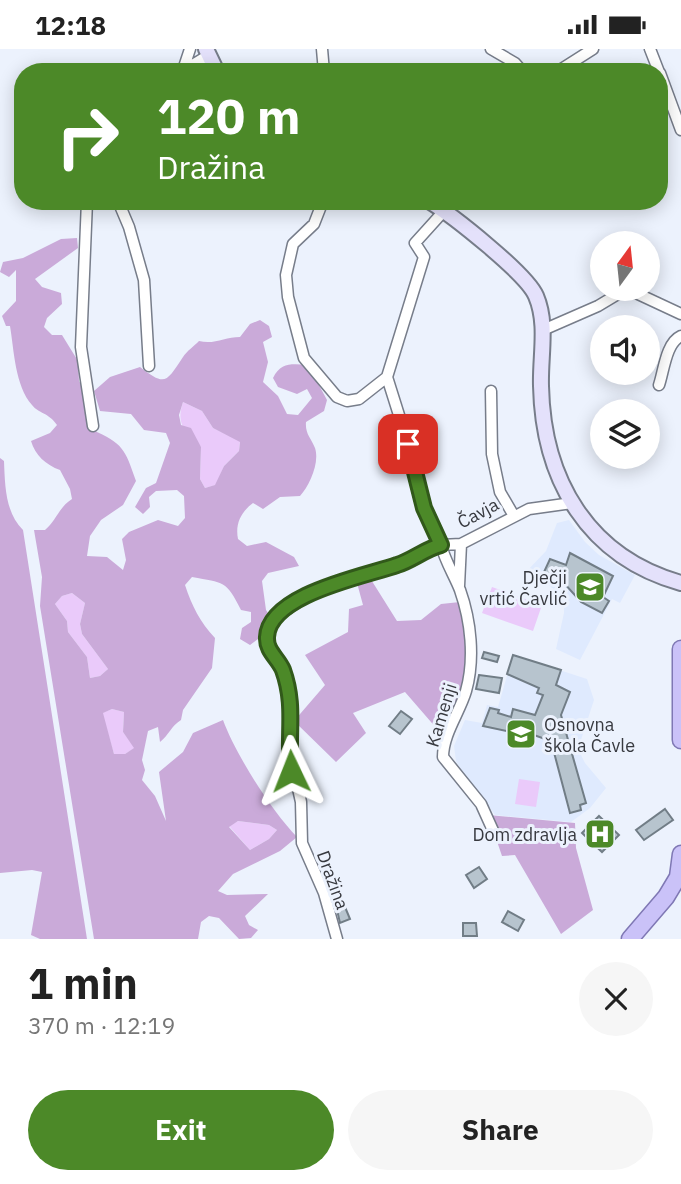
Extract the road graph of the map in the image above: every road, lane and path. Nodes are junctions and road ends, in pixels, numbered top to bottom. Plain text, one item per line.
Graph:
1 (491, 49) edge
2 (593, 49) edge
3 (208, 52) edge
4 (193, 63) edge
5 (515, 63) edge
6 (570, 63) edge
7 (668, 94) edge
8 (681, 130) edge
9 (87, 210) edge
10 (122, 210) edge
11 (319, 210) edge
12 (440, 210) edge
13 (443, 212) junction
14 (681, 314) edge
15 (543, 330) junction
16 (681, 336) edge
17 (149, 366) dead end
18 (387, 377) junction
19 (660, 382) edge
20 (492, 391) dead end
21 (93, 426) dead end
22 (572, 503) junction
23 (514, 516) junction
24 (461, 544) junction
25 (441, 545) junction
26 (681, 583) edge
27 (459, 590) junction
28 (681, 649) edge
29 (681, 740) edge
30 (495, 835) dead end
31 (681, 854) edge
32 (679, 880) edge
33 (337, 939) edge
34 (630, 939) edge

1 - 5 street
2 - 6 street
3 - 4 street
7 - 8 street
9 - 21 street
10 - 17 street
11 - 18 street
12 - 13 main road
13 - 15 main road
13 - 18 street
14 - 15 street
15 - 22 main road
16 - 19 street
18 - 25 street, Čavja
20 - 23 street
22 - 23 street, Čavja
22 - 26 main road
23 - 24 street, Čavja
24 - 25 street, Čavja
24 - 27 street, Kamenji
25 - 27 street, Kamenji
25 - 33 street, Dražina
27 - 30 street, Kamenji
28 - 29 main road
31 - 32 main road
32 - 34 main road

